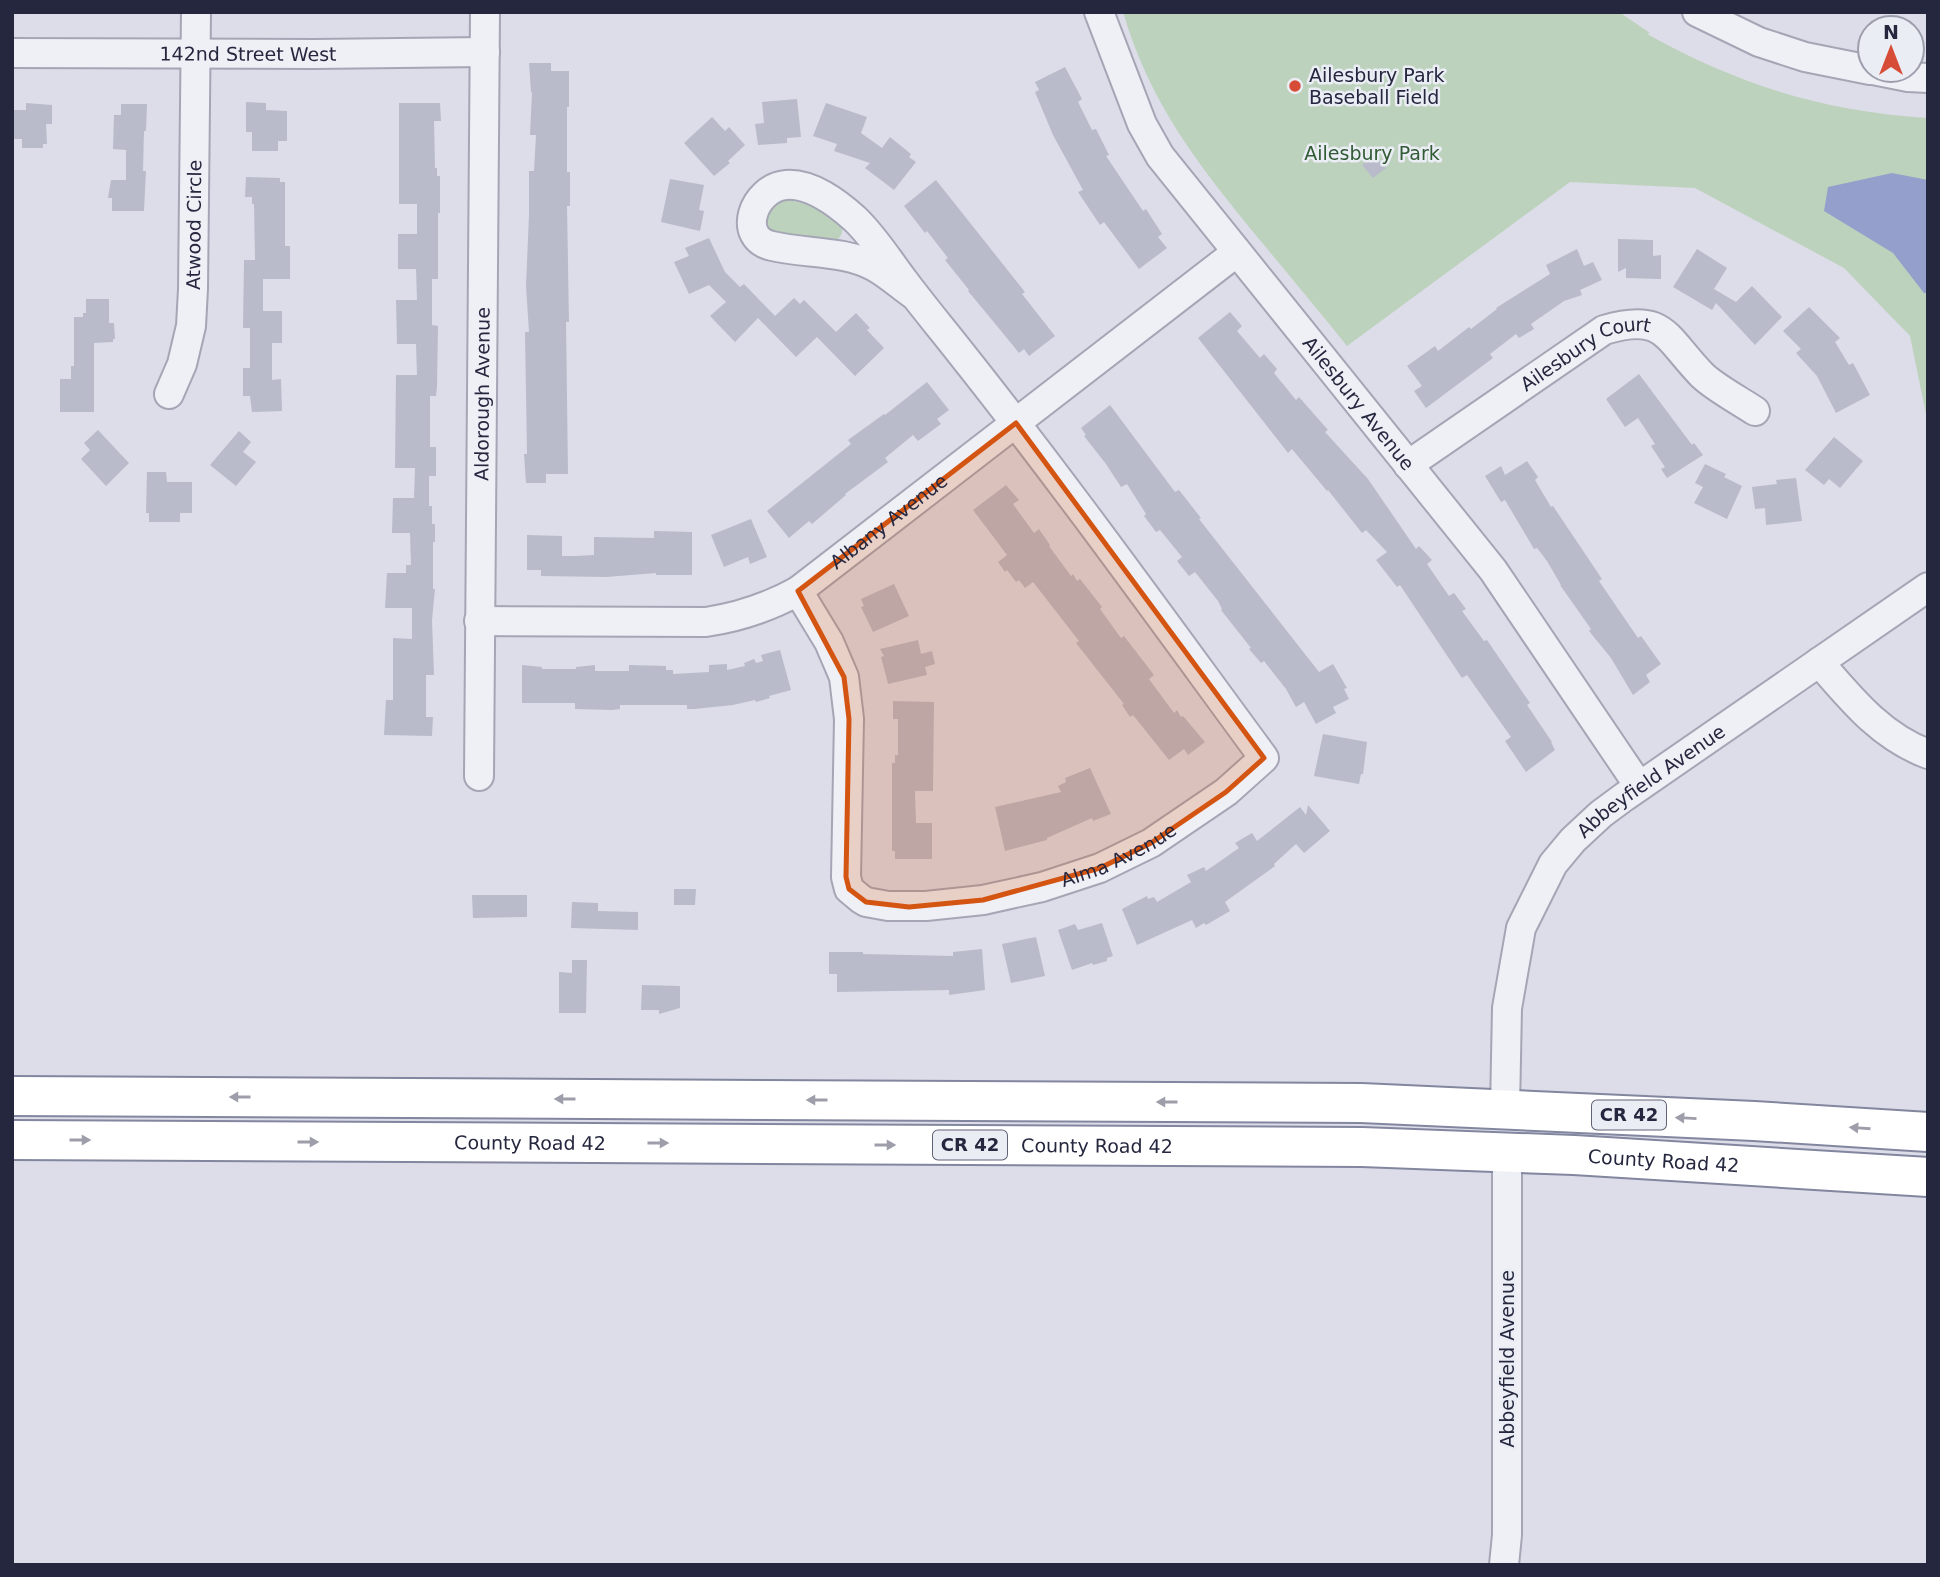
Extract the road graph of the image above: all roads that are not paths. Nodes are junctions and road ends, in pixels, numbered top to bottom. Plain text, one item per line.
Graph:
1 (196, 12) edge
2 (485, 12) edge
3 (1099, 12) edge
4 (1697, 12) edge
5 (485, 52) junction
6 (12, 53) edge
7 (195, 53) junction
8 (1856, 67) edge
9 (1237, 252) junction
10 (914, 295) junction
11 (169, 394) dead end
12 (1755, 411) dead end
13 (1016, 423) junction
14 (1408, 465) junction
15 (1928, 587) edge
16 (798, 591) junction
17 (479, 621) junction
18 (1819, 662) junction
19 (1928, 754) edge
20 (479, 776) dead end
21 (1639, 786) junction
22 (12, 1096) edge
23 (613, 1099) junction
24 (1504, 1109) junction
25 (1928, 1132) edge
26 (12, 1140) edge
27 (612, 1143) junction
28 (1079, 1146) junction
29 (1507, 1152) junction
30 (1928, 1177) edge
31 (1504, 1565) edge

1 - 7 street, Atwood Circle
2 - 5 street, Aldorough Avenue
3 - 9 street, Ailesbury Avenue
4 - 8 street
5 - 7 street, 142nd Street West
5 - 17 street, Aldorough Avenue
6 - 7 street, 142nd Street West
7 - 11 street, Atwood Circle
9 - 13 street, Albany Avenue
9 - 14 street, Ailesbury Avenue
10 - 10 street
10 - 13 street
12 - 14 street, Ailesbury Court
13 - 16 street, Albany Avenue
13 - 16 street, Alma Avenue
14 - 21 street, Ailesbury Avenue
15 - 18 street, Abbeyfield Avenue
16 - 17 street, Albany Avenue
17 - 20 street, Aldorough Avenue
18 - 19 street
18 - 21 street, Abbeyfield Avenue
21 - 24 street, Abbeyfield Avenue
23 -> 22 highway
24 -> 23 highway
23 - 27 highway
25 -> 24 highway, CR 42
24 - 28 highway
26 -> 27 highway, County Road 42 / CR 42
27 -> 28 highway, County Road 42 / CR 42
28 - 29 highway, County Road 42 / CR 42
29 - 30 highway, County Road 42 / CR 42
29 - 31 street, Abbeyfield Avenue

